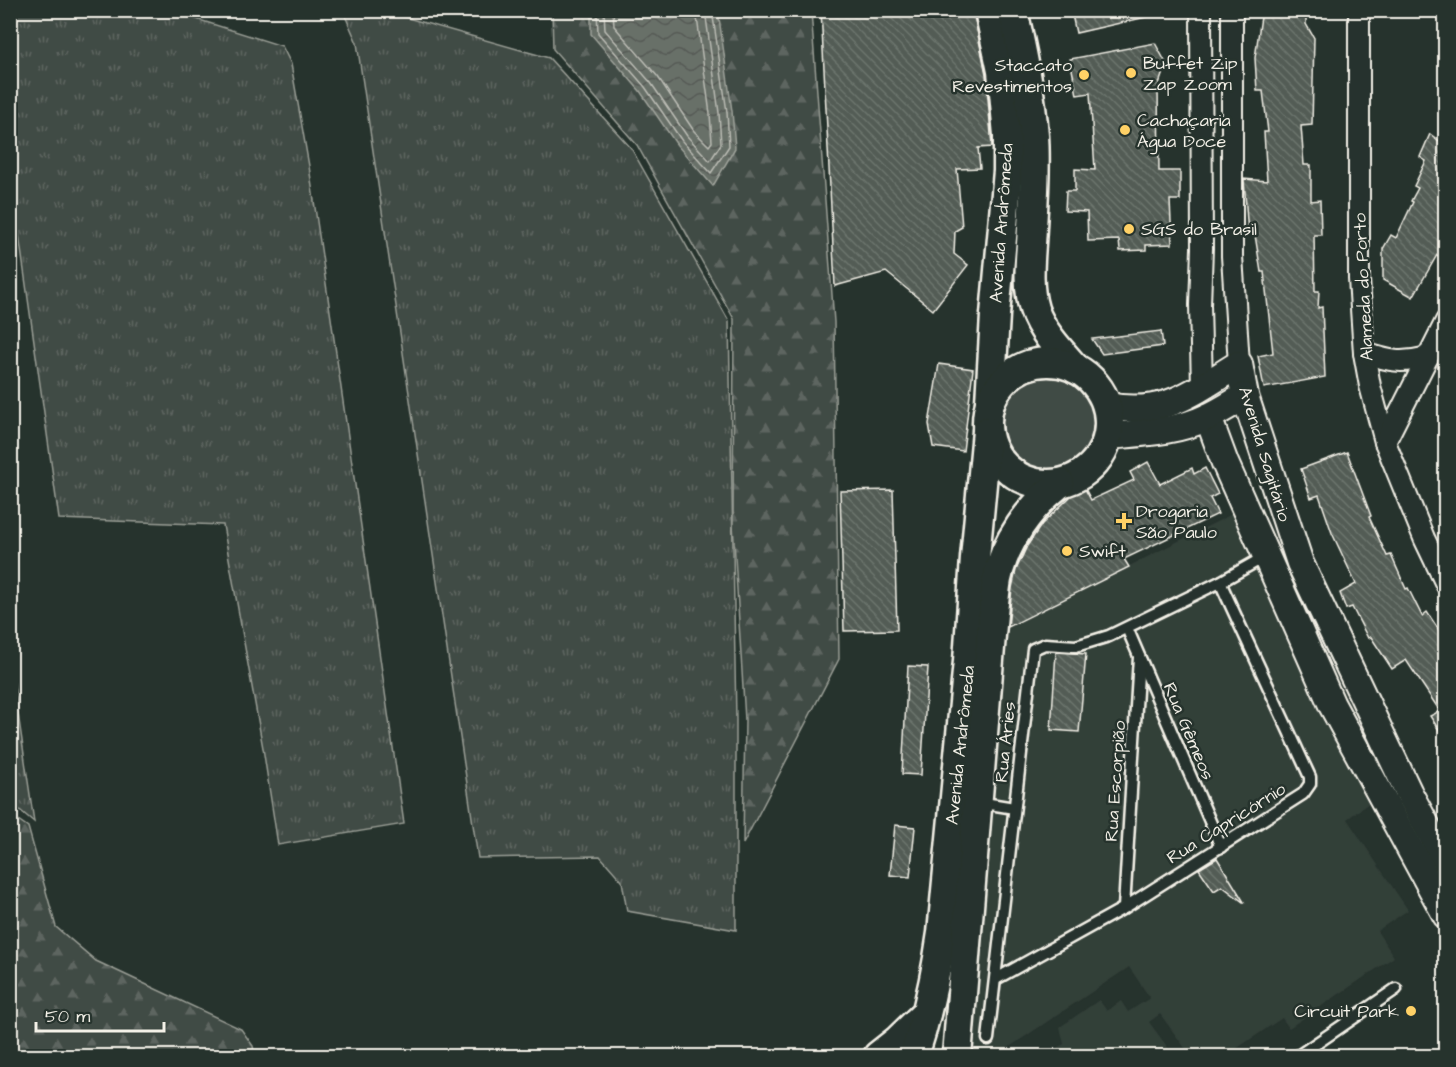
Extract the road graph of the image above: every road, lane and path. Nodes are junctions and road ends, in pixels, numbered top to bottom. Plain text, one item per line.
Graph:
1 (989, 10) edge
2 (1013, 10) edge
3 (1201, 10) edge
4 (1232, 10) edge
5 (1359, 10) edge
6 (1446, 321) edge
7 (1364, 353) junction
8 (1428, 357) junction
9 (1239, 364) junction
10 (1076, 369) junction
11 (1202, 386) junction
12 (1245, 396) junction
13 (990, 402) junction
14 (1107, 406) junction
15 (1208, 417) junction
16 (987, 431) junction
17 (1108, 436) junction
18 (1385, 442) junction
19 (1060, 483) junction
20 (1266, 556) junction
21 (1220, 582) junction
22 (1446, 584) edge
23 (1127, 628) junction
24 (1139, 657) junction
25 (978, 802) junction
26 (1014, 808) junction
27 (1221, 846) junction
28 (1446, 862) edge
29 (1124, 908) junction
30 (1446, 915) edge
31 (996, 979) junction
32 (1396, 989) dead end
33 (927, 1011) junction
34 (988, 1039) dead end
35 (878, 1056) edge
36 (914, 1056) edge
37 (957, 1056) edge
38 (1298, 1056) edge

1 - 13 main road, Avenida Andrômeda
2 - 10 main road, Avenida Andrômeda
3 - 11 street
4 - 9 street, Avenida Sagitário
5 - 7 street, Alameda do Porto
6 - 8 street
7 - 8 street
7 - 18 street, Alameda do Porto
8 - 18 street
9 - 11 street
9 - 12 street, Avenida Sagitário
10 - 13 main road
10 - 14 main road
11 - 14 street
12 - 15 street
12 - 28 street, Avenida Sagitário
13 - 16 main road
14 - 17 main road
15 - 17 street
15 - 20 street, Avenida Sagitário
16 - 19 main road
16 - 33 main road, Avenida Andrômeda
17 - 19 main road
18 - 22 street, Alameda do Porto
19 - 25 main road, Avenida Andrômeda
20 - 21 lane, Rua Áries
20 - 30 street, Avenida Sagitário
21 - 23 lane, Rua Áries
21 - 27 lane, Rua Capricórnio
23 - 24 lane, Rua Gêmeos
23 - 26 lane, Rua Áries
24 - 27 lane, Rua Gêmeos
24 - 29 lane, Rua Escorpião
25 - 26 lane
25 - 37 main road, Avenida Andrômeda
26 - 31 lane, Rua Áries
27 - 29 lane, Rua Capricórnio
29 - 31 lane, Rua Capricórnio
31 - 34 lane, Rua Áries
32 - 38 lane
33 - 35 main road
33 - 36 main road, Avenida Andrômeda

